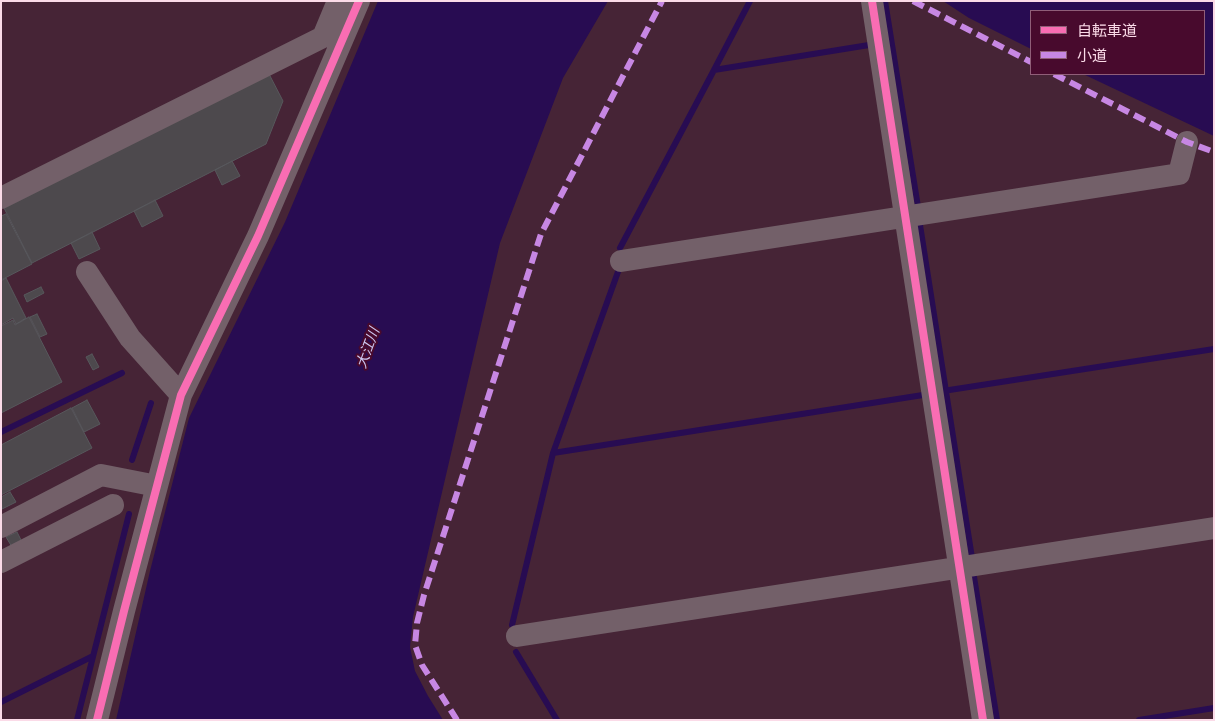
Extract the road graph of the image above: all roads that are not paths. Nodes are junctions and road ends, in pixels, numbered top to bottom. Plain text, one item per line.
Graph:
1 (338, 1) edge
2 (359, 1) edge
3 (872, 1) edge
4 (1187, 142) dead end
5 (1, 198) edge
6 (904, 218) junction
7 (621, 261) dead end
8 (87, 272) dead end
9 (181, 396) junction
10 (157, 486) junction
11 (113, 506) dead end
12 (1, 527) edge
13 (1214, 528) edge
14 (1, 562) edge
15 (960, 568) junction
16 (517, 636) dead end
17 (97, 720) edge
18 (983, 720) edge

1 - 5 street
2 - 9 street
3 - 6 street
4 - 6 street
6 - 7 street
6 - 15 street
8 - 9 street
9 - 10 street
10 - 12 street
10 - 17 street
11 - 14 street
13 - 15 street
15 - 16 street
15 - 18 street

